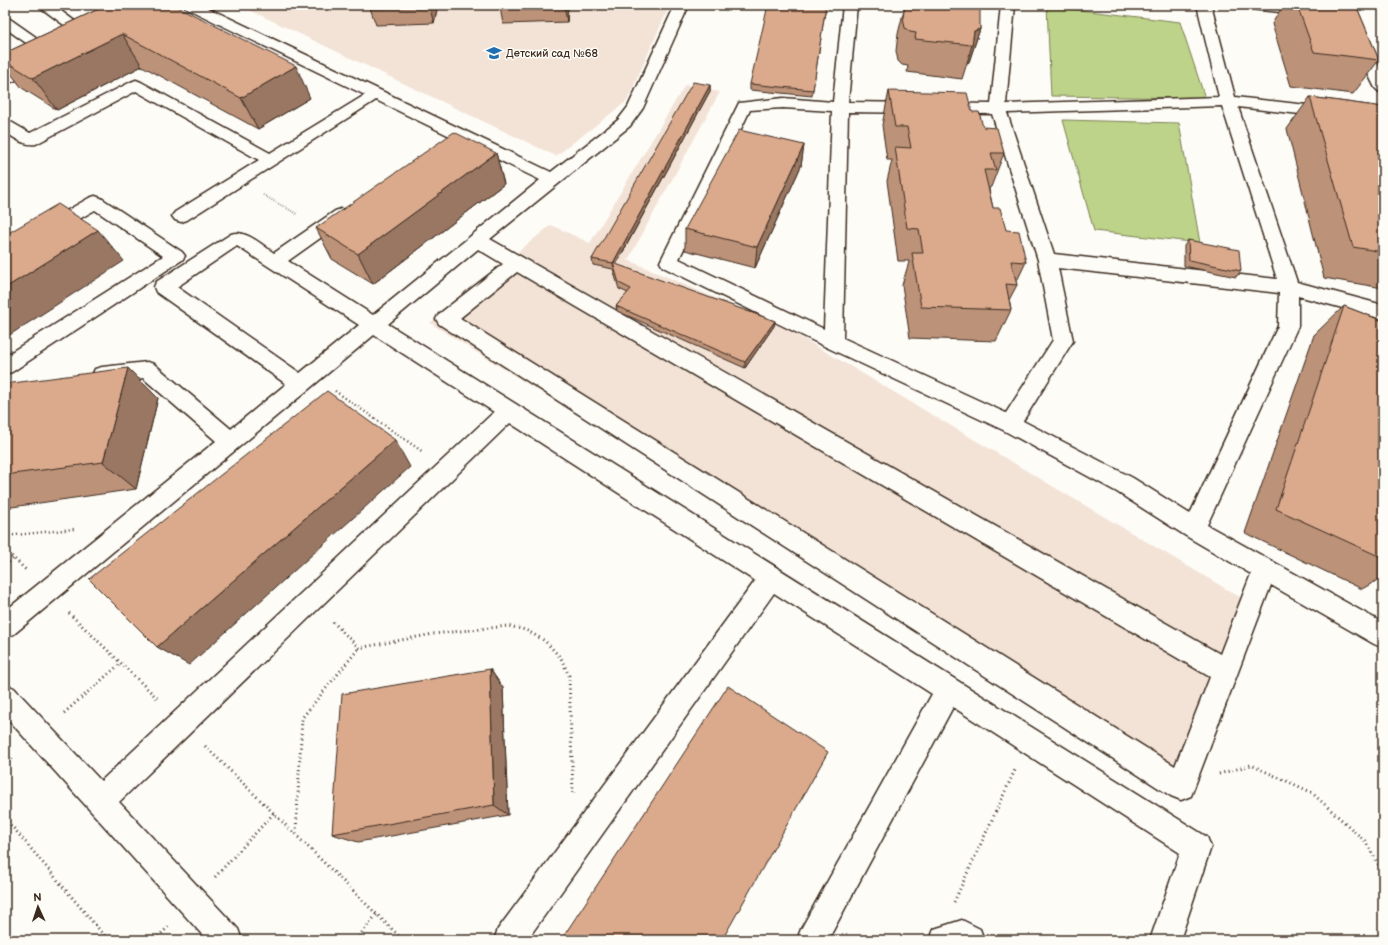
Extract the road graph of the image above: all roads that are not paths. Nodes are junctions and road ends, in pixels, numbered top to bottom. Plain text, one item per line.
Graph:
1 (44, 5) edge
2 (191, 5) edge
3 (682, 5) edge
4 (850, 5) edge
5 (1008, 5) edge
6 (1204, 5) edge
7 (1250, 5) edge
8 (1343, 10) edge
9 (5, 22) edge
10 (106, 32) edge
11 (74, 48) junction
12 (5, 81) edge
13 (1383, 88) edge
14 (376, 94) junction
15 (1228, 101) junction
16 (840, 107) junction
17 (998, 109) junction
18 (1383, 117) edge
19 (5, 125) edge
20 (271, 160) junction
21 (552, 179) junction
22 (354, 205) edge
23 (182, 216) dead end
24 (477, 240) junction
25 (5, 254) edge
26 (1047, 260) junction
27 (274, 262) junction
28 (516, 263) junction
29 (1289, 287) junction
30 (1383, 312) edge
31 (373, 325) junction
32 (833, 342) junction
33 (84, 376) edge
34 (8, 378) edge
35 (306, 380) junction
36 (509, 411) junction
37 (1010, 424) junction
38 (231, 441) junction
39 (1194, 529) junction
40 (1265, 569) junction
41 (771, 578) junction
42 (5, 626) edge
43 (1383, 636) edge
44 (1226, 671) junction
45 (948, 690) junction
46 (5, 697) edge
47 (100, 801) junction
48 (227, 940) edge
49 (509, 940) edge
50 (812, 940) edge
51 (945, 940) edge
52 (969, 940) edge
53 (1165, 940) edge

1 - 11 lane
2 - 14 lane
3 - 21 lane
4 - 16 lane
5 - 17 lane
6 - 15 lane
7 - 8 lane
8 - 13 lane
9 - 11 lane
10 - 11 lane
11 - 12 lane
14 - 20 lane
14 - 21 lane
15 - 17 lane
15 - 18 lane
15 - 29 lane
16 - 17 lane
16 - 32 lane
16 - 32 lane
17 - 26 lane
19 - 20 lane
20 - 23 lane
21 - 24 lane
22 - 27 lane
24 - 28 lane
24 - 31 lane
25 - 34 lane
26 - 29 lane
26 - 37 lane
27 - 31 lane
27 - 35 lane
28 - 44 lane
28 - 44 lane
29 - 30 lane
29 - 39 lane
31 - 35 lane
31 - 36 lane
32 - 37 lane
33 - 38 lane
35 - 38 lane
36 - 41 lane
36 - 47 lane
37 - 39 lane
38 - 42 lane
39 - 40 lane
40 - 43 lane
40 - 44 lane
41 - 45 lane
41 - 49 lane
45 - 50 lane
45 - 53 lane
46 - 47 lane
47 - 48 lane
51 - 52 lane

